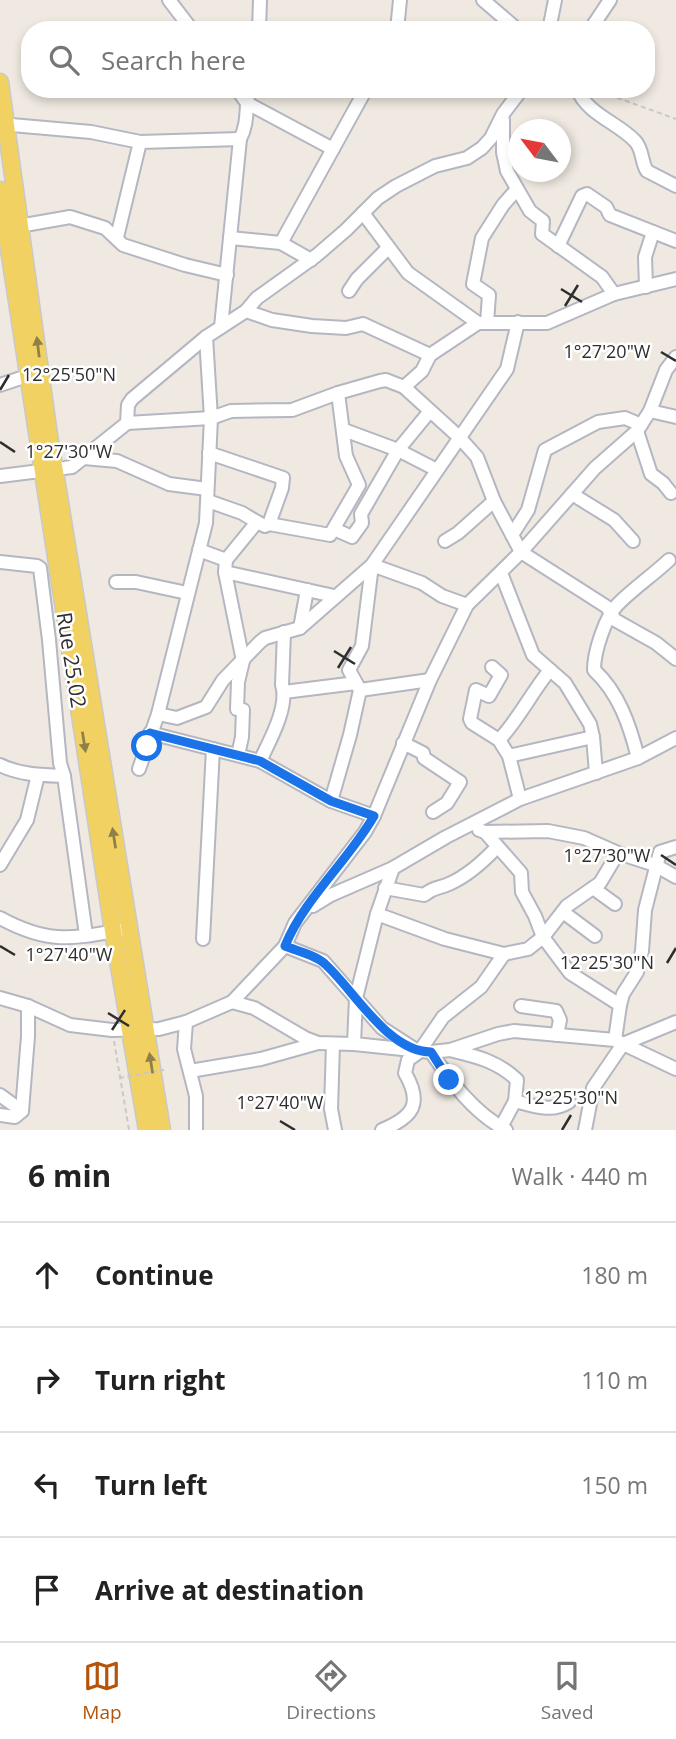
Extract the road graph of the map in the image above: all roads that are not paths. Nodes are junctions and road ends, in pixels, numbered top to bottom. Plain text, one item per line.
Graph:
1 (169, 0) edge
2 (260, 0) edge
3 (400, 0) edge
4 (482, 0) edge
5 (555, 0) edge
6 (610, 0) edge
7 (185, 21) edge
8 (259, 21) edge
9 (398, 21) edge
10 (507, 21) edge
11 (550, 21) edge
12 (596, 21) edge
13 (0, 82) edge
14 (243, 98) edge
15 (248, 98) edge
16 (361, 98) edge
17 (515, 98) edge
18 (582, 98) edge
19 (247, 103) junction
20 (503, 114) junction
21 (2, 124) edge
22 (240, 139) junction
23 (140, 142) junction
24 (333, 149) junction
25 (676, 186) edge
26 (517, 189) junction
27 (0, 190) edge
28 (363, 213) junction
29 (19, 226) junction
30 (653, 232) junction
31 (117, 237) junction
32 (230, 238) junction
33 (676, 241) edge
34 (281, 243) junction
35 (558, 246) junction
36 (388, 248) junction
37 (311, 260) junction
38 (227, 275) junction
39 (676, 279) edge
40 (646, 286) junction
41 (349, 291) dead end
42 (614, 294) junction
43 (246, 312) junction
44 (518, 322) junction
45 (483, 323) junction
46 (221, 327) junction
47 (206, 337) junction
48 (430, 355) junction
49 (676, 357) edge
50 (27, 376) junction
51 (0, 385) edge
52 (404, 387) junction
53 (338, 393) junction
54 (430, 411) junction
55 (650, 411) junction
56 (676, 417) edge
57 (211, 418) junction
58 (127, 423) junction
59 (639, 428) junction
60 (344, 430) junction
61 (459, 437) junction
62 (398, 450) junction
63 (209, 453) junction
64 (84, 458) junction
65 (437, 470) junction
66 (49, 471) junction
67 (0, 476) edge
68 (671, 493) dead end
69 (572, 494) junction
70 (208, 495) junction
71 (494, 501) junction
72 (263, 523) junction
73 (334, 529) junction
74 (512, 535) junction
75 (445, 541) dead end
76 (633, 541) dead end
77 (199, 550) junction
78 (522, 552) junction
79 (669, 560) dead end
80 (0, 562) edge
81 (372, 565) junction
82 (225, 566) junction
83 (501, 573) junction
84 (116, 582) dead end
85 (307, 590) junction
86 (187, 593) junction
87 (334, 596) junction
88 (467, 605) junction
89 (610, 614) junction
90 (300, 628) junction
91 (284, 632) junction
92 (676, 659) edge
93 (243, 661) junction
94 (492, 667) dead end
95 (550, 670) junction
96 (430, 680) junction
97 (358, 687) junction
98 (284, 692) junction
99 (158, 715) junction
100 (150, 733) junction
101 (593, 737) junction
102 (676, 738) edge
103 (499, 740) junction
104 (403, 743) junction
105 (213, 749) junction
106 (237, 755) junction
107 (509, 756) junction
108 (638, 758) junction
109 (260, 761) junction
110 (3, 768) edge
111 (139, 769) dead end
112 (596, 773) junction
113 (38, 775) junction
114 (64, 776) junction
115 (520, 799) junction
116 (331, 801) junction
117 (433, 812) dead end
118 (374, 816) junction
119 (468, 825) junction
120 (485, 832) junction
121 (497, 847) junction
122 (676, 847) edge
123 (618, 853) junction
124 (0, 865) edge
125 (655, 865) junction
126 (393, 868) junction
127 (676, 877) edge
128 (385, 888) junction
129 (593, 888) junction
130 (615, 904) dead end
131 (304, 912) junction
132 (563, 912) junction
133 (377, 914) junction
134 (0, 918) edge
135 (120, 930) junction
136 (86, 935) junction
137 (595, 936) dead end
138 (543, 937) junction
139 (203, 939) dead end
140 (285, 946) junction
141 (504, 954) junction
142 (0, 998) edge
143 (356, 998) junction
144 (232, 1002) junction
145 (620, 1005) junction
146 (28, 1006) junction
147 (521, 1006) dead end
148 (186, 1022) junction
149 (676, 1022) edge
150 (138, 1029) junction
151 (557, 1035) junction
152 (619, 1042) junction
153 (318, 1043) junction
154 (332, 1044) junction
155 (354, 1044) junction
156 (450, 1050) junction
157 (425, 1052) junction
158 (676, 1069) edge
159 (190, 1070) junction
160 (0, 1095) edge
161 (515, 1101) junction
162 (569, 1102) dead end
163 (22, 1111) junction
164 (0, 1115) edge
165 (397, 1127) edge
166 (497, 1128) edge
167 (147, 1130) edge
168 (162, 1130) edge
169 (196, 1130) edge
170 (335, 1130) edge
171 (382, 1130) edge
172 (585, 1130) edge

1 - 7 street
2 - 8 street
3 - 9 street
4 - 10 street
5 - 11 street
6 - 12 street
13 - 21 main road
14 - 19 street
15 - 19 street
16 - 24 street
17 - 20 street
18 - 25 street
19 - 22 street
19 - 24 street
20 - 26 street
20 - 28 street
21 - 23 street
21 - 29 main road
22 - 23 street
22 - 32 street
23 - 31 street
24 - 34 street
26 - 35 street
26 - 45 street
27 - 50 main road
28 - 36 street
28 - 37 street
29 - 31 street
66 -> 29 main road
30 - 33 street
30 - 35 street
30 - 40 street
31 - 38 street
32 - 34 street
32 - 38 street
34 - 37 street
35 - 42 street
36 - 41 street
36 - 45 street
37 - 43 street
38 - 46 street
39 - 40 street
40 - 42 street
42 - 44 street
43 - 46 street
43 - 48 street
44 - 45 street
44 - 61 street
45 - 48 street
46 - 47 street
47 - 57 street
47 - 58 street
48 - 52 street
49 - 55 street
50 - 51 street
50 - 66 main road
52 - 53 street
52 - 54 street
53 - 57 street
53 - 60 street
54 - 61 street
54 - 62 street
55 - 56 street
55 - 59 street
57 - 58 street
57 - 63 street
58 - 64 street
59 - 68 street
59 - 69 street
59 - 74 street
60 - 62 street
60 - 73 street
61 - 65 street
61 - 71 street
62 - 65 street
62 - 73 street
63 - 70 street
63 - 72 street
64 - 66 street
64 - 70 street
65 - 81 street
66 - 67 street
66 - 135 main road
69 - 76 street
69 - 78 street
70 - 72 street
70 - 77 street
71 - 74 street
71 - 75 street
72 - 73 street
72 - 82 street
74 - 78 street
77 - 82 street
77 - 86 street
78 - 83 street
78 - 89 street
79 - 89 street
80 - 114 street
81 - 87 street
81 - 88 street
81 - 97 street
82 - 85 street
82 - 93 street
83 - 88 street
83 - 95 street
84 - 86 street
85 - 87 street
85 - 90 street
86 - 99 street
87 - 90 street
88 - 96 street
89 - 92 street
89 - 108 street
90 - 91 street
91 - 93 street
91 - 98 street
93 - 99 street
93 - 106 street
94 - 103 street
95 - 101 street
95 - 103 street
96 - 97 street
96 - 104 street
97 - 98 street
97 - 116 street
98 - 109 street
99 - 100 street
100 - 105 street
100 - 111 street
101 - 107 street
101 - 112 street
102 - 108 street
103 - 107 street
104 - 117 street
104 - 118 street
105 - 106 street
105 - 139 street
106 - 109 street
107 - 115 street
108 - 112 street
109 - 116 street
110 - 113 street
112 - 115 street
113 - 114 street
113 - 124 street
114 - 136 street
115 - 119 street
116 - 118 street
118 - 131 street
119 - 120 street
119 - 126 street
120 - 121 street
120 - 123 street
121 - 128 street
121 - 138 street
122 - 125 street
123 - 125 street
123 - 129 street
125 - 127 street
125 - 145 street
126 - 128 street
126 - 131 street
128 - 133 street
129 - 130 street
129 - 132 street
131 - 140 street
132 - 137 street
132 - 138 street
133 - 141 street
133 - 143 street
134 - 136 street
135 - 136 street
135 - 150 main road
138 - 141 street
138 - 145 street
140 - 143 street
140 - 144 street
141 - 157 street
142 - 146 street
143 - 155 street
143 - 157 street
144 - 148 street
144 - 153 street
145 - 152 street
146 - 150 street
146 - 163 street
147 - 151 street
148 - 150 street
148 - 159 street
149 - 152 street
150 - 167 main road
168 -> 150 main road
151 - 152 street
151 - 156 street
152 - 158 street
152 - 172 street
153 - 154 street
153 - 159 street
154 - 155 street
154 - 170 street
155 - 157 street
156 - 157 street
156 - 161 street
157 - 165 street
157 - 166 street
159 - 169 street
160 - 163 street
161 - 162 street
161 - 166 street
163 - 164 street
165 - 171 street

